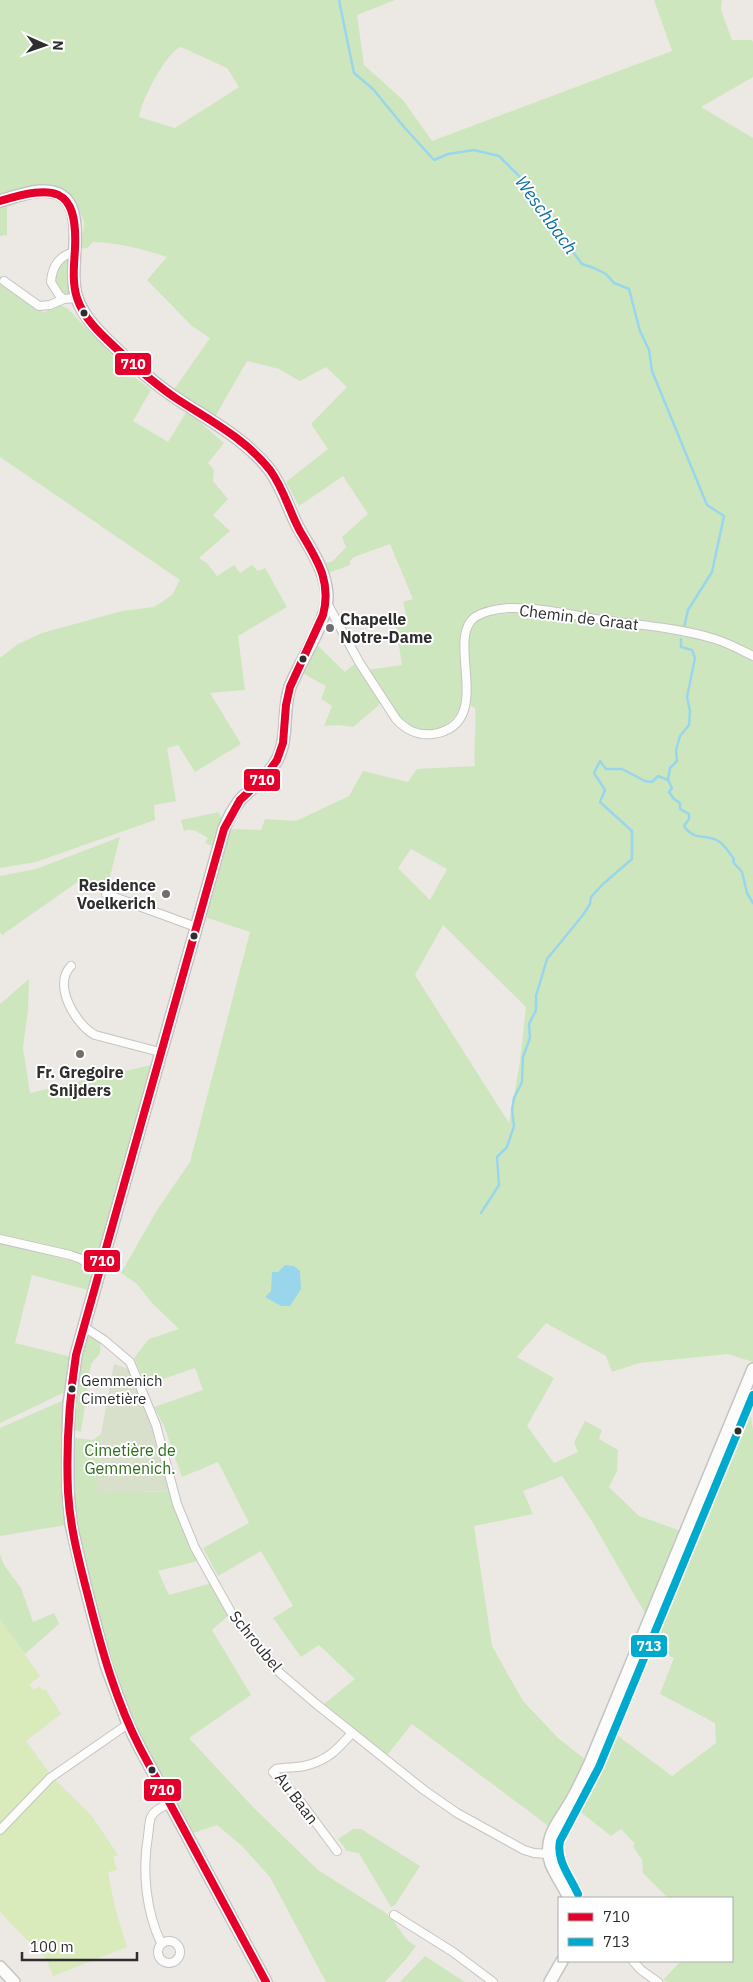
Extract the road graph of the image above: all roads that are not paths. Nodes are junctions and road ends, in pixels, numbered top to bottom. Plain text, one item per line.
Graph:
1 (0, 201) edge
2 (74, 252) junction
3 (4, 281) dead end
4 (76, 298) junction
5 (64, 299) junction
6 (327, 603) junction
7 (753, 656) edge
8 (106, 894) dead end
9 (196, 927) junction
10 (71, 966) dead end
11 (160, 1052) junction
12 (0, 1239) edge
13 (100, 1271) junction
14 (84, 1327) junction
15 (753, 1369) edge
16 (128, 1724) junction
17 (352, 1732) junction
18 (170, 1803) junction
19 (0, 1830) edge
20 (337, 1851) dead end
21 (549, 1854) junction
22 (568, 1897) edge
23 (394, 1915) dead end
24 (161, 1943) dead end
25 (561, 1962) edge
26 (634, 1962) edge
27 (0, 1966) edge
28 (14, 1982) edge
29 (266, 1982) edge
30 (493, 1982) edge
31 (550, 1982) edge
32 (658, 1982) edge

1 - 2 main road
2 - 4 main road
2 - 5 street
3 - 5 street
4 - 5 street
4 - 6 main road
6 - 7 street, Chemin de Graat
6 - 9 main road
8 - 9 street
9 - 11 main road
10 - 11 street
11 - 13 main road
12 - 13 street
13 - 14 main road
14 - 16 main road
14 - 17 street, Schroubel
15 - 21 main road
16 - 18 main road
16 - 19 street
17 - 20 street, Au Baan
17 - 21 street, Schroubel
18 - 24 street
18 - 29 main road
21 - 22 main road
23 - 30 street
25 - 31 main road
26 - 32 street
27 - 28 main road

